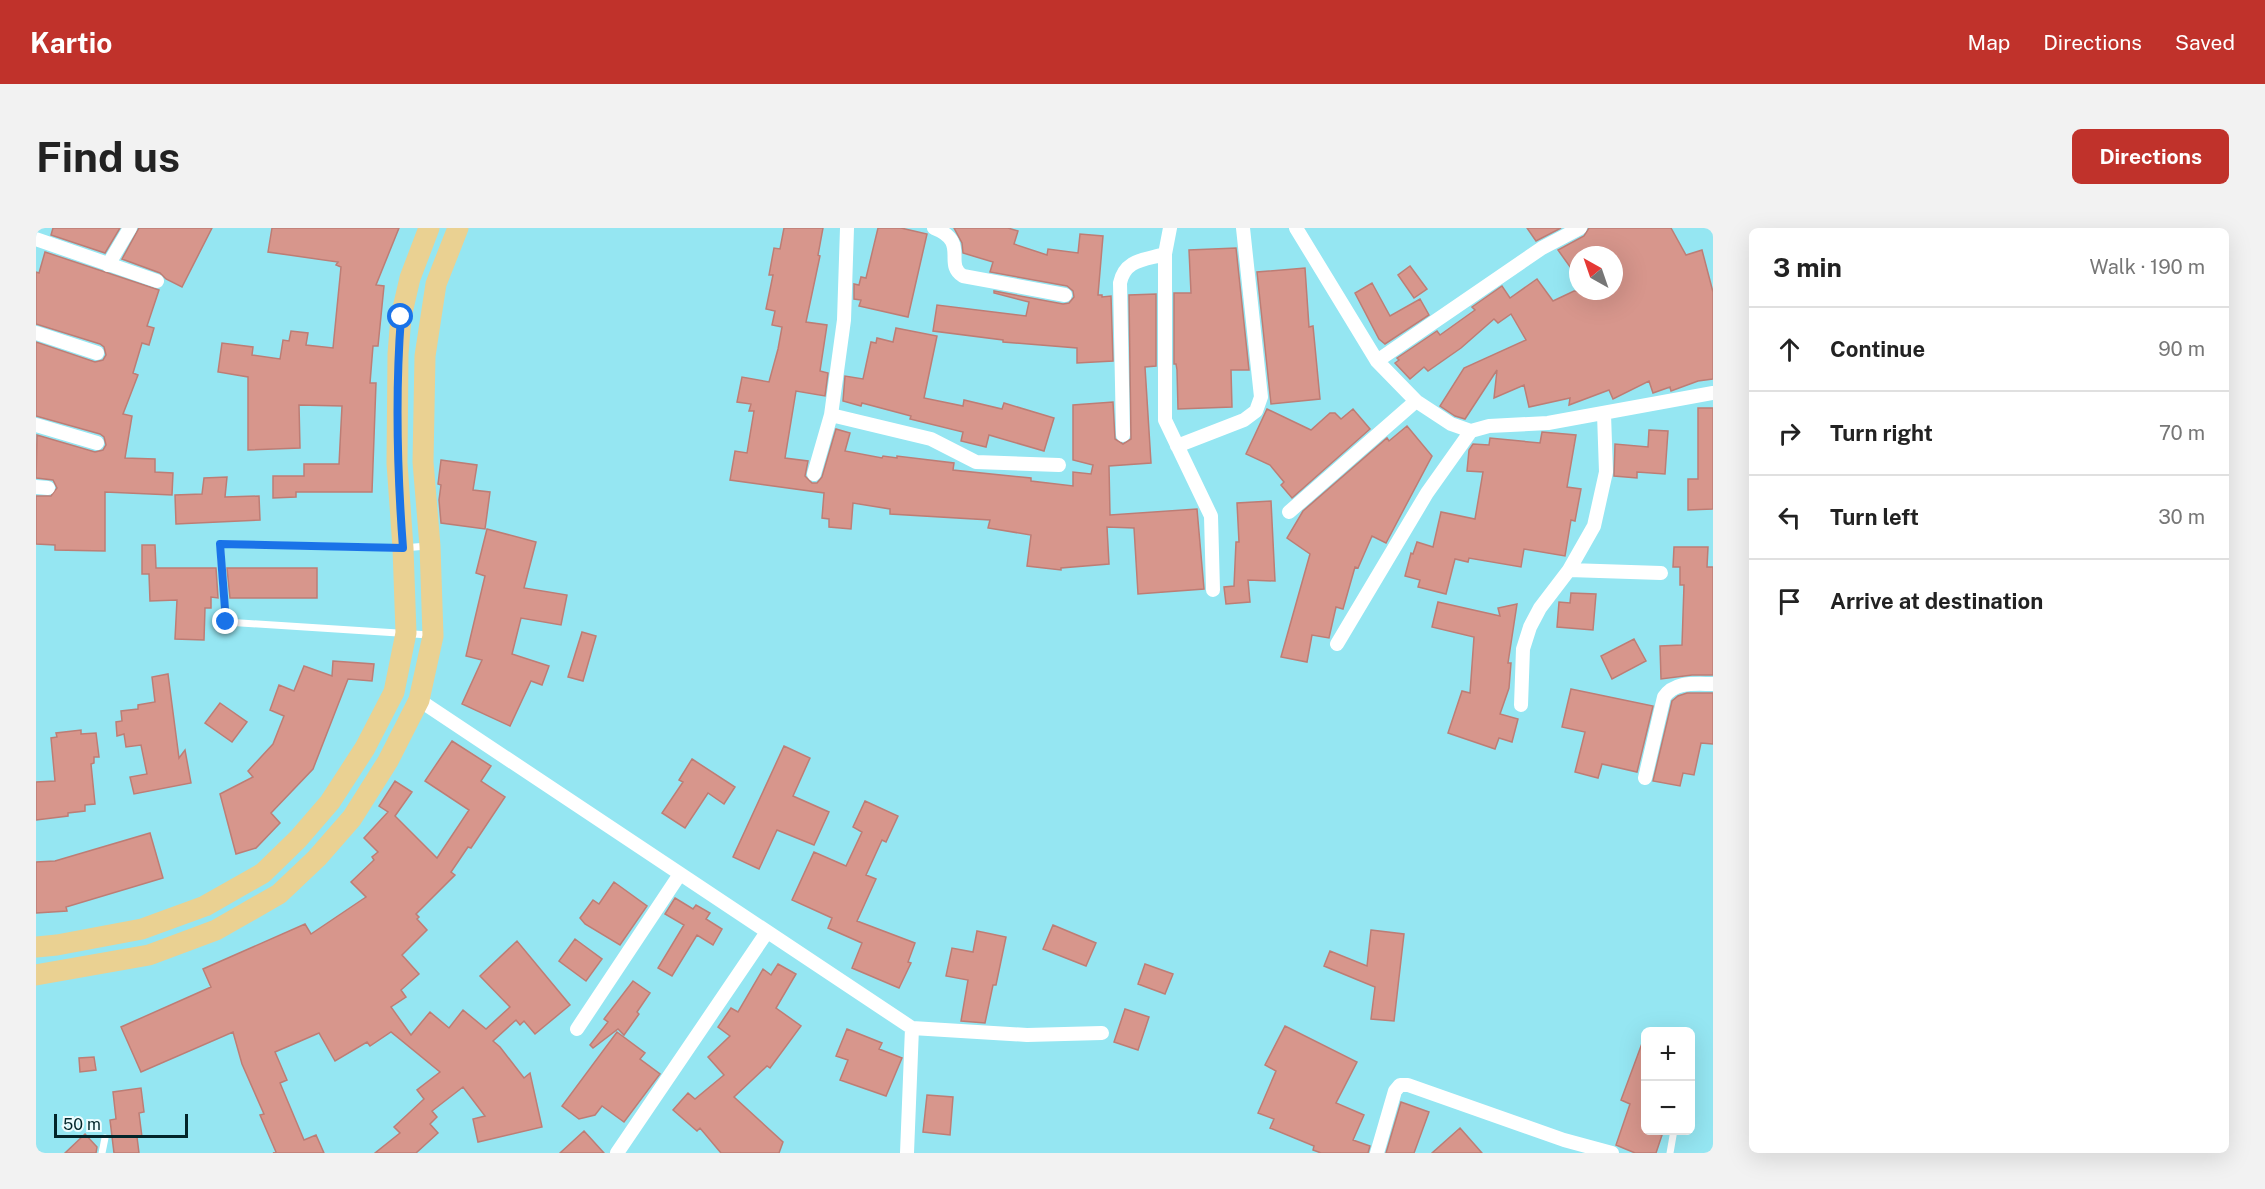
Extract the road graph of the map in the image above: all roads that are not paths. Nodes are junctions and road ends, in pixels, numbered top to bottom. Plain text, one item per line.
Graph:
1 (130, 228) edge
2 (429, 228) edge
3 (458, 228) edge
4 (847, 228) edge
5 (934, 228) edge
6 (1170, 228) edge
7 (1243, 228) edge
8 (1296, 228) edge
9 (1580, 228) edge
10 (36, 239) edge
11 (1165, 254) junction
12 (108, 265) junction
13 (157, 281) dead end
14 (1065, 295) dead end
15 (36, 333) edge
16 (97, 353) dead end
17 (1377, 361) junction
18 (1713, 393) edge
19 (1416, 401) junction
20 (1604, 414) junction
21 (831, 416) junction
22 (36, 425) edge
23 (1471, 431) junction
24 (1123, 435) dead end
25 (97, 443) dead end
26 (1177, 446) junction
27 (1059, 465) dead end
28 (814, 474) dead end
29 (1289, 512) dead end
30 (430, 546) junction
31 (403, 548) junction
32 (1569, 570) junction
33 (1661, 573) dead end
34 (1213, 590) dead end
35 (406, 633) junction
36 (433, 636) junction
37 (1337, 644) dead end
38 (1713, 684) edge
39 (419, 700) junction
40 (1521, 705) dead end
41 (1645, 778) dead end
42 (680, 874) junction
43 (767, 932) junction
44 (36, 947) edge
45 (36, 975) edge
46 (912, 1028) junction
47 (577, 1029) dead end
48 (1102, 1033) dead end
49 (1673, 1135) edge
50 (105, 1138) dead end
51 (102, 1153) edge
52 (617, 1153) edge
53 (907, 1153) edge
54 (1377, 1153) edge
55 (1612, 1153) edge
56 (1670, 1153) edge

1 - 12 street
2 - 31 main road
3 - 30 main road
4 - 21 street
5 - 14 street
6 - 11 street
7 - 26 street
8 - 17 street
9 - 17 street
10 - 12 street
11 - 24 street
11 - 26 street
12 - 13 street
15 - 16 street
17 - 19 street
18 - 20 street
19 - 23 street
19 - 29 street
20 - 23 street
20 - 32 street
21 - 27 street
21 - 28 street
22 - 25 street
23 - 37 street
26 - 34 street
30 - 31 lane
30 - 36 main road
31 - 35 main road
31 - 35 lane
32 - 33 street
32 - 40 street
35 - 36 lane
35 - 44 main road
36 - 39 main road
38 - 41 street
39 - 42 street
39 - 45 main road
42 - 43 street
42 - 47 street
43 - 46 street
43 - 52 street
46 - 48 street
46 - 53 street
49 - 56 lane
50 - 51 lane
54 - 55 street

